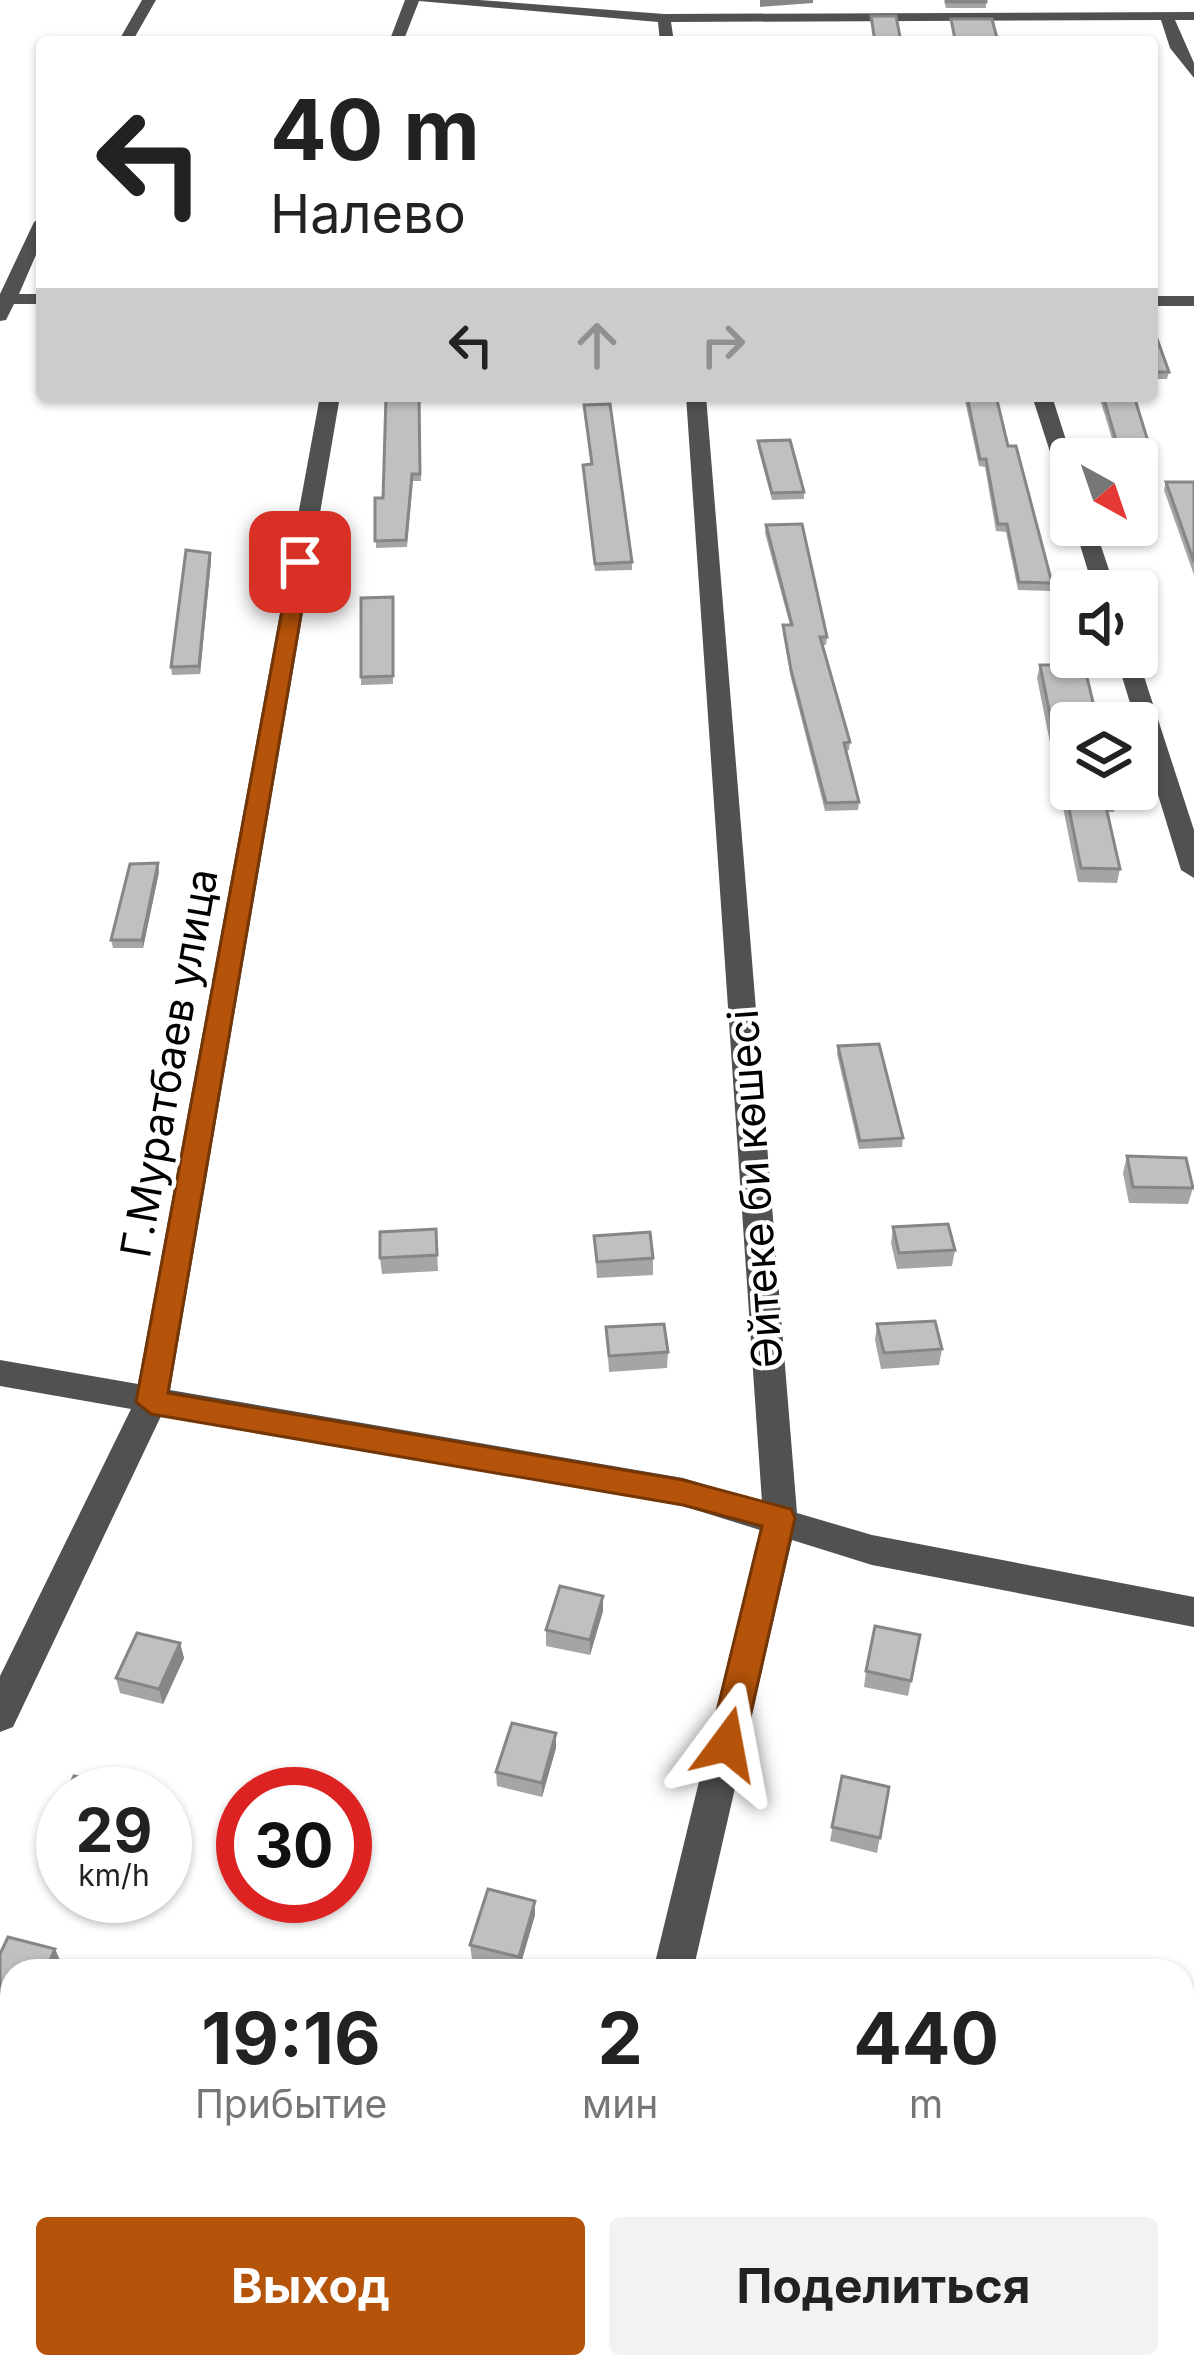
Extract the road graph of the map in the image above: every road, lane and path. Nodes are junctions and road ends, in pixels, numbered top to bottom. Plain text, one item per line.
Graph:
1 (149, 0) edge
2 (412, 0) edge
3 (425, 0) edge
4 (740, 0) edge
5 (944, 0) edge
6 (463, 3) edge
7 (1167, 16) junction
8 (1194, 16) edge
9 (735, 17) junction
10 (664, 18) junction
11 (918, 19) junction
12 (951, 19) junction
13 (128, 36) edge
14 (398, 36) edge
15 (666, 36) edge
16 (924, 36) edge
17 (1194, 74) edge
18 (36, 234) edge
19 (36, 300) edge
20 (1158, 301) edge
21 (1194, 301) edge
22 (2, 304) edge
23 (329, 402) edge
24 (696, 402) edge
25 (1044, 402) edge
26 (1056, 438) edge
27 (1133, 678) edge
28 (1194, 870) edge
29 (0, 1372) edge
30 (151, 1402) junction
31 (780, 1518) junction
32 (1194, 1612) edge
33 (0, 1715) edge
34 (676, 1959) edge

1 - 13 street
2 - 14 street
3 - 6 street
4 - 9 street
5 - 12 street
6 - 10 street
7 - 8 street
7 - 12 street
7 - 17 street
9 - 10 street
9 - 11 street
10 - 15 street
11 - 12 street
11 - 16 street
18 - 22 street
19 - 22 street
20 - 21 street
23 - 30 street, Г.Муратбаев улица
24 - 31 street, Әйтеке би көшесі
25 - 26 street
27 - 28 street
29 - 30 street
30 - 31 street
30 - 33 street, Г.Муратбаев улица
31 - 32 street
31 - 34 street, Әйтеке би көшесі

